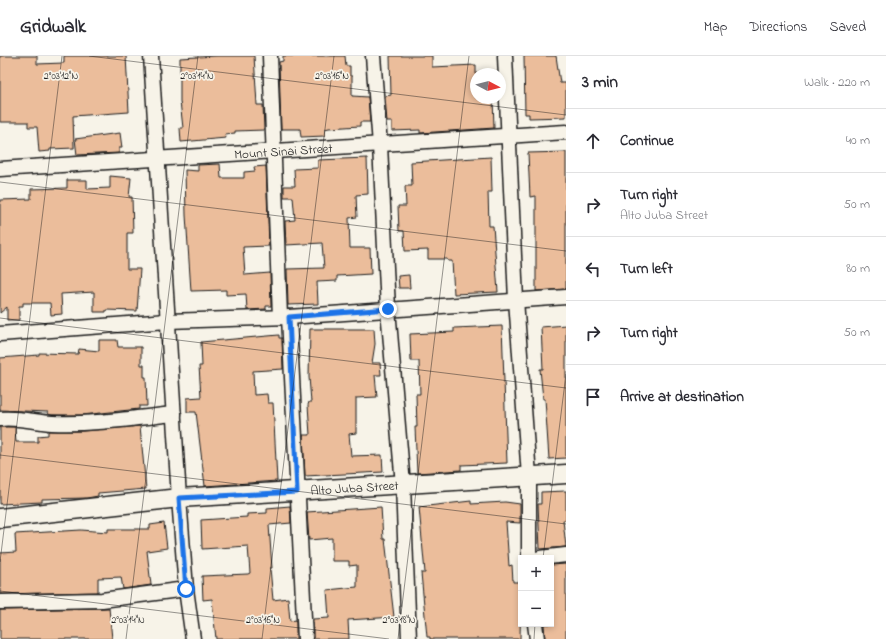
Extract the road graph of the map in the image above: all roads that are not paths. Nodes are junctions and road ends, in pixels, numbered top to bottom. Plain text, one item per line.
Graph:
1 (151, 56) edge
2 (270, 56) edge
3 (373, 56) edge
4 (505, 56) edge
5 (566, 132) edge
6 (509, 137) junction
7 (380, 145) junction
8 (274, 150) junction
9 (159, 160) junction
10 (0, 169) edge
11 (566, 297) edge
12 (516, 300) junction
13 (388, 309) junction
14 (285, 317) junction
15 (167, 321) junction
16 (0, 334) edge
17 (174, 414) junction
18 (0, 419) edge
19 (566, 474) edge
20 (529, 476) junction
21 (402, 485) junction
22 (297, 492) junction
23 (179, 498) junction
24 (0, 518) edge
25 (530, 555) edge
26 (566, 555) edge
27 (554, 556) edge
28 (186, 589) junction
29 (0, 602) edge
30 (535, 627) edge
31 (192, 639) edge
32 (305, 639) edge
33 (409, 639) edge
34 (537, 639) edge

1 - 9 street
2 - 8 street
3 - 7 street
4 - 6 street
5 - 6 street, Mount Sinai Street
6 - 7 street, Mount Sinai Street
6 - 12 street
7 - 8 street, Mount Sinai Street
7 - 13 street
8 - 9 street, Mount Sinai Street
8 - 14 street
9 - 10 street, Mount Sinai Street
9 - 15 street
11 - 12 street
12 - 13 street
12 - 20 street
13 - 14 street
13 - 21 street
14 - 15 street
14 - 22 street
15 - 16 street
15 - 17 street
17 - 18 street
17 - 23 street
19 - 20 street, Alto Juba Street
20 - 21 street, Alto Juba Street
20 - 25 street
21 - 22 street, Alto Juba Street
21 - 33 street
22 - 23 street, Alto Juba Street
22 - 32 street
23 - 24 street, Alto Juba Street
23 - 28 street
26 - 27 street
28 - 29 street
28 - 31 street
30 - 34 street

